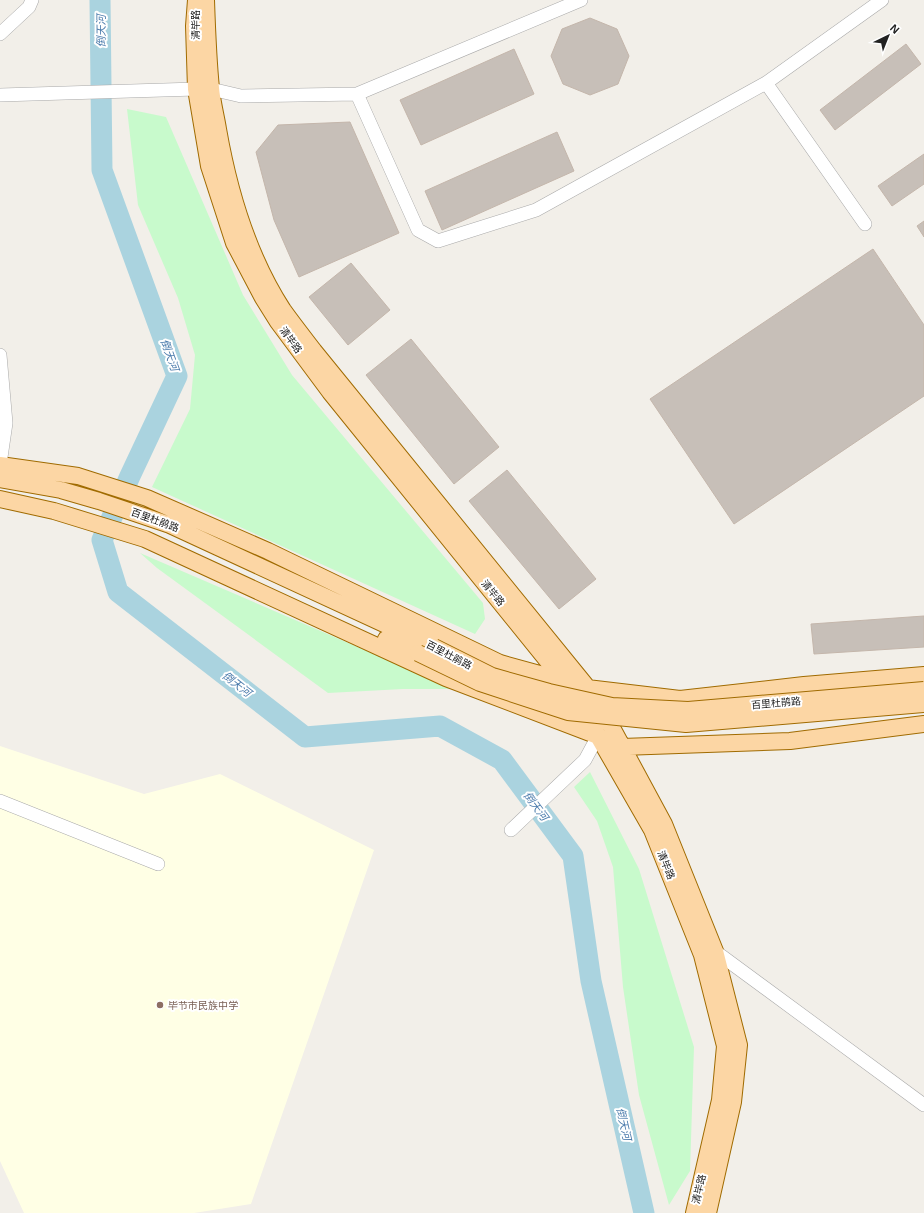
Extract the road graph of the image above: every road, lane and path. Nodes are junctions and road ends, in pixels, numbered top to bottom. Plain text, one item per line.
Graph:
1 (32, 0) edge
2 (196, 0) edge
3 (206, 0) edge
4 (581, 0) edge
5 (882, 0) edge
6 (0, 34) edge
7 (766, 83) junction
8 (204, 89) junction
9 (357, 94) junction
10 (0, 95) edge
11 (865, 224) dead end
12 (0, 355) edge
13 (0, 465) edge
14 (0, 479) edge
15 (0, 492) edge
16 (0, 500) edge
17 (924, 675) edge
18 (565, 681) junction
19 (587, 688) junction
20 (924, 690) edge
21 (924, 704) edge
22 (924, 724) edge
23 (598, 736) junction
24 (622, 747) junction
25 (0, 801) edge
26 (511, 830) dead end
27 (158, 864) dead end
28 (696, 941) junction
29 (715, 951) junction
30 (924, 1106) edge
31 (694, 1213) edge
32 (708, 1213) edge

1 - 6 street
2 - 8 main road, 清毕路
3 - 8 main road
4 - 9 street
5 - 7 street
7 - 9 street
7 - 11 street
8 - 9 street
8 - 10 street
8 - 18 main road, 清毕路
8 - 19 main road
12 - 13 street
13 - 18 main road
14 - 20 main road, 百里杜鹃路, bridge
15 - 21 main road, 百里杜鹃路, bridge
16 - 23 main road
17 - 19 main road
18 - 19 main road
18 - 23 main road, 清毕路
19 - 24 main road
22 - 24 main road
23 - 24 main road
23 - 26 street
23 - 28 main road, 清毕路
24 - 29 main road
25 - 27 street
28 - 29 street
28 - 31 main road, 清毕路
29 - 30 street
29 - 32 main road

